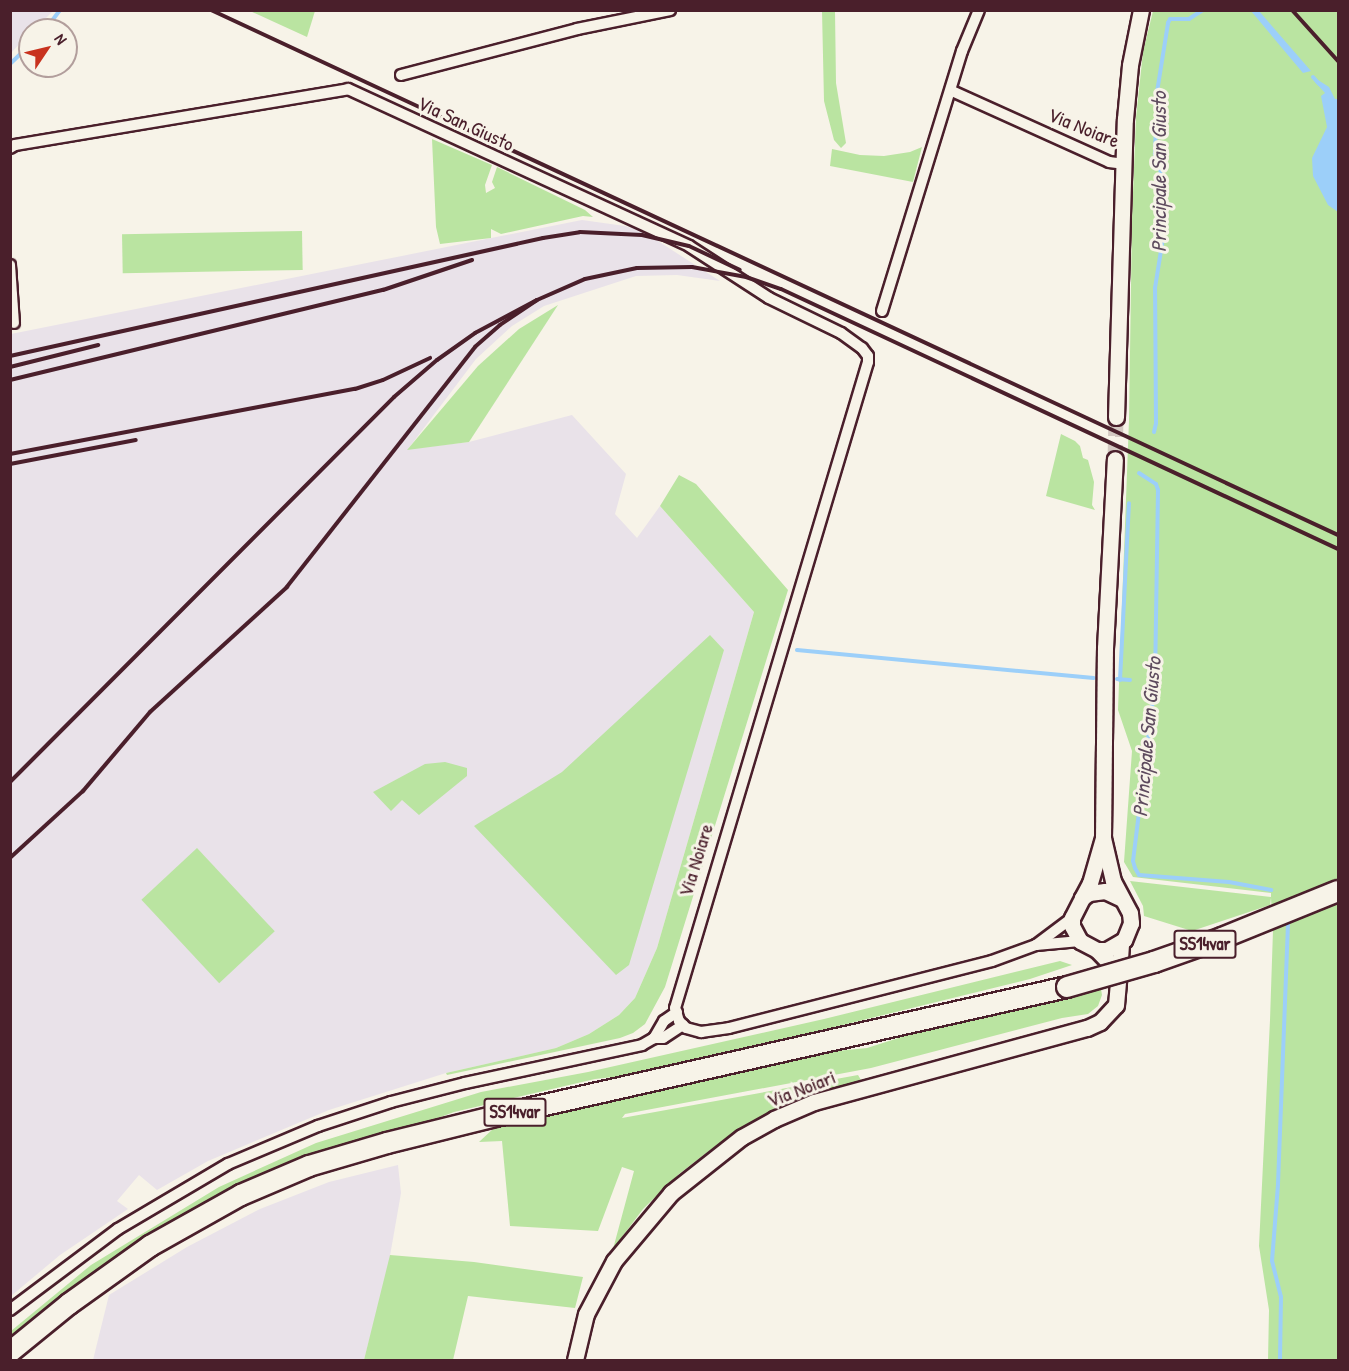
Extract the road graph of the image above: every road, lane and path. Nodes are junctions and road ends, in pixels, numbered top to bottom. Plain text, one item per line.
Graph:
1 (670, 10) edge
2 (979, 10) edge
3 (1141, 10) edge
4 (401, 75) dead end
5 (952, 92) junction
6 (11, 147) edge
7 (1125, 164) junction
8 (10, 265) edge
9 (882, 311) dead end
10 (14, 323) dead end
11 (868, 356) joint
12 (1116, 417) tunnel mouth
13 (1115, 459) tunnel mouth
14 (1103, 838) junction
15 (1338, 891) edge
16 (1082, 898) junction
17 (1120, 898) junction
18 (1072, 918) junction
19 (1080, 941) junction
20 (1121, 943) junction
21 (1036, 945) junction
22 (1097, 950) junction
23 (1119, 973) junction
24 (677, 1012) junction
25 (683, 1025) junction
26 (654, 1038) junction
27 (10, 1311) edge
28 (10, 1352) edge
29 (575, 1360) edge

1 - 4 street
2 - 5 street
3 - 7 street, Via Noiare
5 - 7 street, Via Noiare
5 - 9 street
6 - 11 street, Via San Giusto
7 - 12 street
8 - 10 street
11 - 24 street, Via Noiare
13 - 14 street
14 - 16 street
14 - 17 street
15 - 28 highway, SS14var, bridge
16 - 17 street
16 - 18 street
17 - 20 street
18 - 19 street
18 - 21 street
19 - 21 street
19 - 22 street
20 - 22 street
20 - 23 street, Via Noiari
21 - 25 street
22 - 23 street
23 - 29 street, Via Noiari
24 - 25 street
24 - 26 street
25 - 26 street
26 - 27 street

